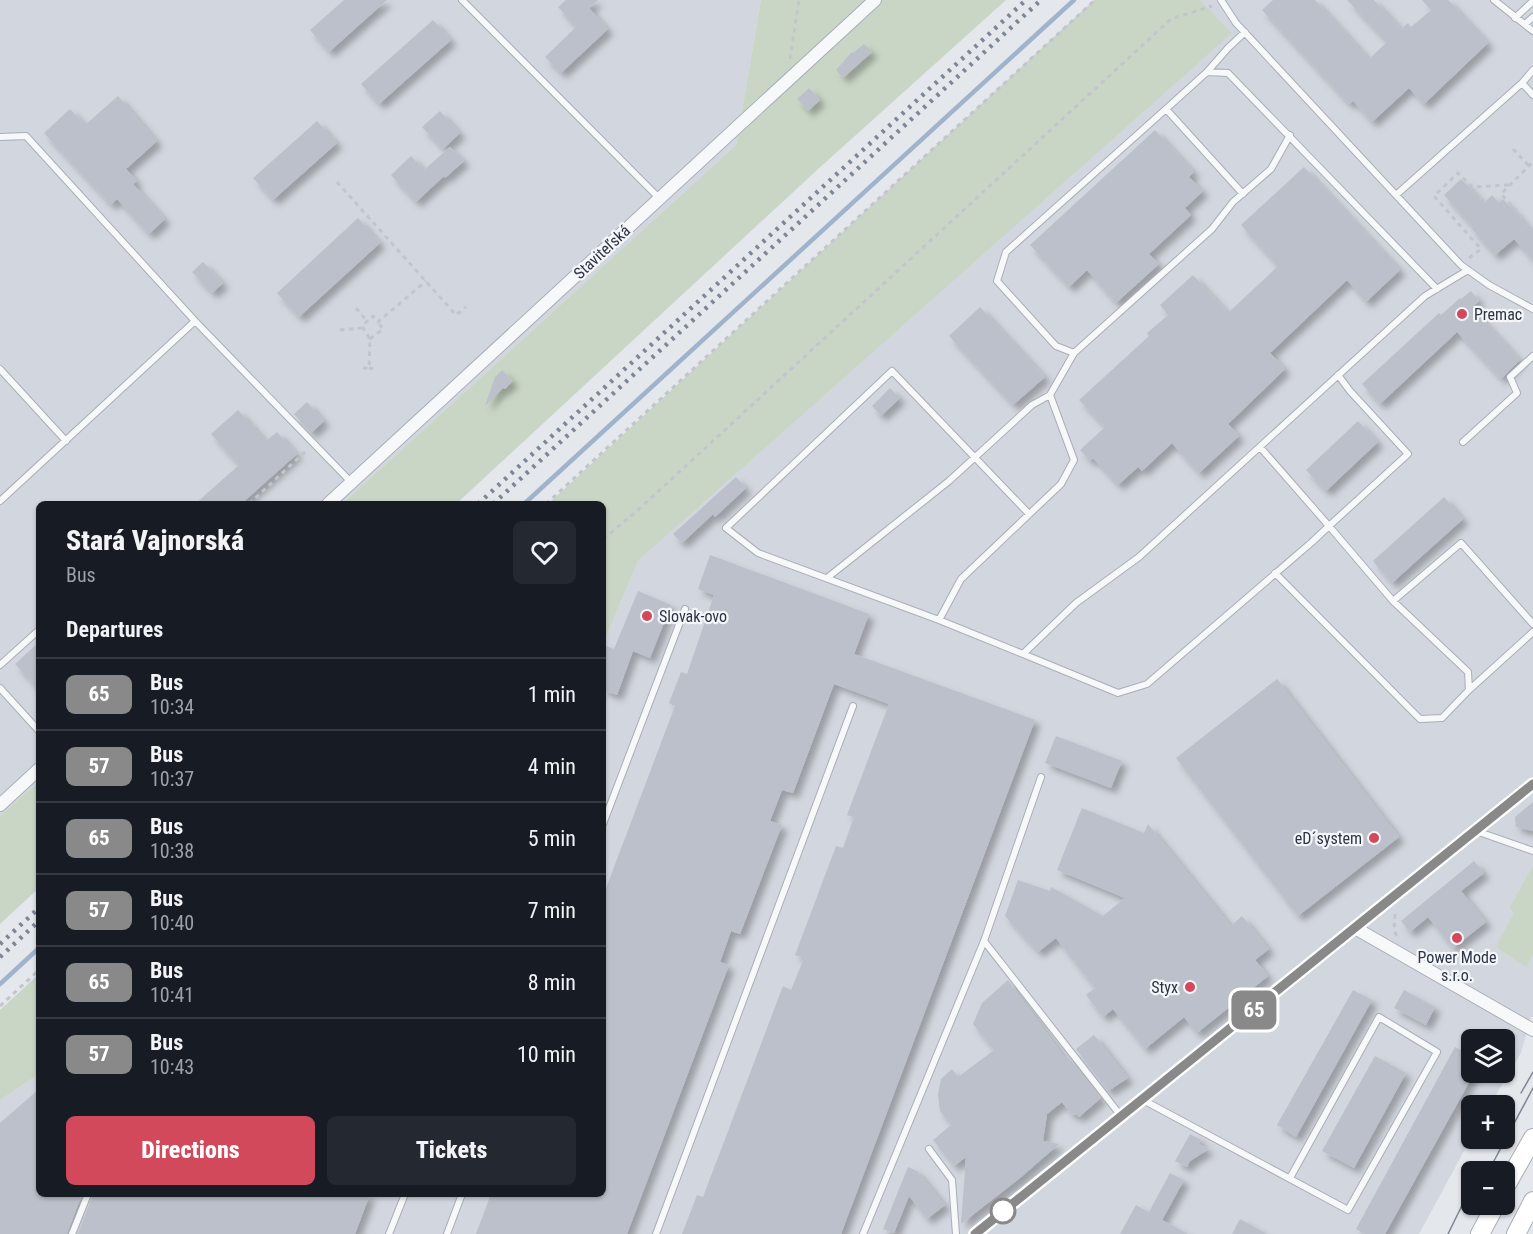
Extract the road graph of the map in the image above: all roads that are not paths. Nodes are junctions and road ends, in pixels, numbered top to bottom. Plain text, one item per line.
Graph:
1 (462, 0) edge
2 (875, 0) edge
3 (1494, 0) edge
4 (1222, 1) edge
5 (1533, 1) edge
6 (1533, 17) edge
7 (1515, 18) junction
8 (1525, 24) junction
9 (1533, 31) edge
10 (1245, 32) junction
11 (1533, 70) edge
12 (1207, 72) junction
13 (1522, 83) junction
14 (1533, 95) edge
15 (1166, 109) junction
16 (1290, 135) junction
17 (0, 137) edge
18 (1243, 194) junction
19 (1396, 195) junction
20 (660, 199) junction
21 (1468, 270) junction
22 (1437, 289) junction
23 (1533, 309) edge
24 (195, 321) junction
25 (1074, 353) junction
26 (1533, 356) edge
27 (0, 369) edge
28 (1338, 375) junction
29 (1050, 395) junction
30 (66, 441) junction
31 (1463, 442) dead end
32 (1260, 447) junction
33 (974, 456) junction
34 (351, 482) junction
35 (0, 501) edge
36 (331, 501) edge
37 (1029, 514) junction
38 (1329, 526) junction
39 (1275, 573) junction
40 (826, 578) junction
41 (1393, 601) junction
42 (685, 609) dead end
43 (939, 620) junction
44 (1533, 624) edge
45 (36, 633) edge
46 (1533, 633) edge
47 (1023, 654) junction
48 (0, 665) edge
49 (0, 688) edge
50 (1469, 690) junction
51 (853, 706) dead end
52 (36, 728) edge
53 (36, 772) edge
54 (1041, 777) dead end
55 (1533, 784) edge
56 (0, 805) edge
57 (606, 816) edge
58 (1475, 830) junction
59 (1533, 851) edge
60 (1354, 928) junction
61 (984, 941) junction
62 (1533, 1029) edge
63 (1143, 1100) junction
64 (1122, 1117) junction
65 (1533, 1138) edge
66 (929, 1149) dead end
67 (1515, 1170) edge
68 (1290, 1178) junction
69 (87, 1197) edge
70 (404, 1197) edge
71 (461, 1197) edge
72 (1533, 1201) edge
73 (990, 1229) edge
74 (72, 1234) edge
75 (389, 1234) edge
76 (447, 1234) edge
77 (656, 1234) edge
78 (862, 1234) edge
79 (956, 1234) edge
80 (975, 1234) edge
81 (1516, 1234) edge

1 - 20 lane
2 - 20 street, Staviteľská
3 - 7 lane
4 - 10 lane
5 - 7 lane
6 - 8 lane
7 - 8 lane
8 - 9 lane
10 - 12 lane
10 - 19 lane
11 - 13 lane
12 - 15 lane
12 - 16 lane
13 - 14 lane
13 - 19 lane
15 - 18 lane
15 - 25 lane
16 - 18 lane
16 - 22 lane
17 - 24 lane
18 - 25 lane
19 - 21 lane
20 - 34 street, Staviteľská
21 - 22 lane
21 - 23 lane
22 - 28 lane
24 - 30 lane
24 - 34 lane
25 - 29 lane
26 - 31 lane
27 - 30 lane
28 - 32 lane
28 - 38 lane
29 - 33 lane
29 - 37 lane
30 - 35 lane
32 - 38 lane
32 - 47 lane
33 - 37 lane
33 - 40 lane
33 - 40 lane
34 - 36 street, Staviteľská
37 - 43 lane
38 - 39 lane
38 - 41 lane
39 - 47 lane
39 - 50 lane
40 - 43 lane
41 - 44 lane
41 - 50 lane
42 - 57 lane
43 - 47 lane
45 - 48 lane
46 - 50 lane
49 - 52 lane
51 - 77 lane
53 - 56 street
54 - 61 lane
55 - 58 street
58 - 59 lane
58 - 60 street
60 - 62 street
60 - 63 street
61 - 64 lane
61 - 78 lane
63 - 64 street
63 - 68 lane
64 - 73 street
65 - 67 main road
66 - 79 lane
68 - 68 lane
69 - 74 lane
70 - 75 lane
71 - 76 lane
72 - 81 main road
73 - 80 street

